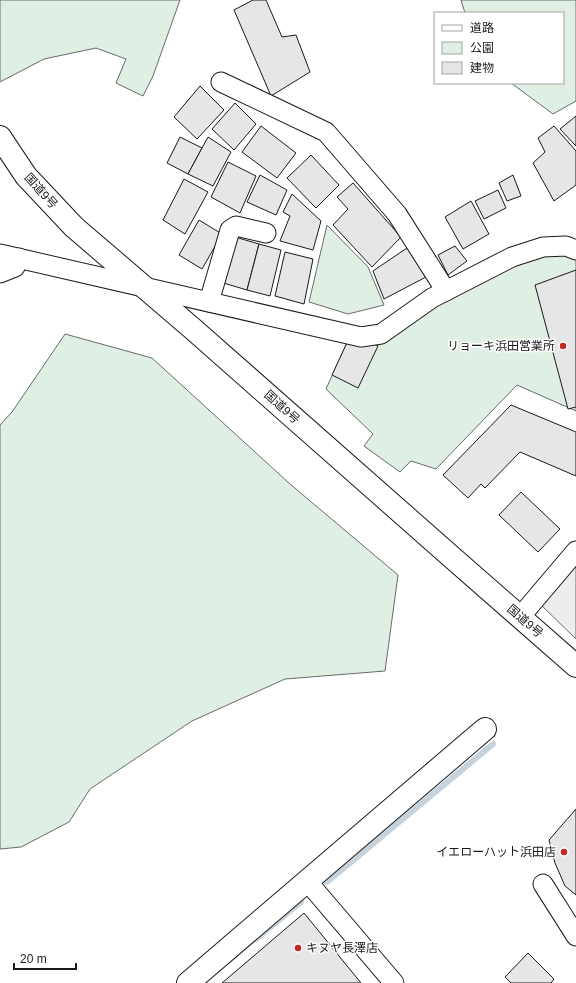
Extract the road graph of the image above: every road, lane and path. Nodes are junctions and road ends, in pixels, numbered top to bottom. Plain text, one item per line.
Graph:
1 (220, 82) dead end
2 (0, 137) edge
3 (266, 233) dead end
4 (576, 250) edge
5 (0, 254) edge
6 (18, 258) junction
7 (0, 273) edge
8 (145, 288) junction
9 (446, 291) junction
10 (209, 302) junction
11 (576, 551) edge
12 (520, 617) junction
13 (576, 666) edge
14 (485, 729) dead end
15 (307, 881) junction
16 (543, 884) dead end
17 (576, 936) edge
18 (188, 983) edge
19 (394, 983) edge

1 - 9 street
2 - 8 main road, 国道9号
3 - 10 street
4 - 9 street
5 - 6 street
6 - 7 street
6 - 8 street
8 - 10 street
8 - 12 main road, 国道9号
9 - 10 street
11 - 12 street
12 - 13 main road, 国道9号
14 - 15 main road
15 - 18 main road
15 - 19 street
16 - 17 street

